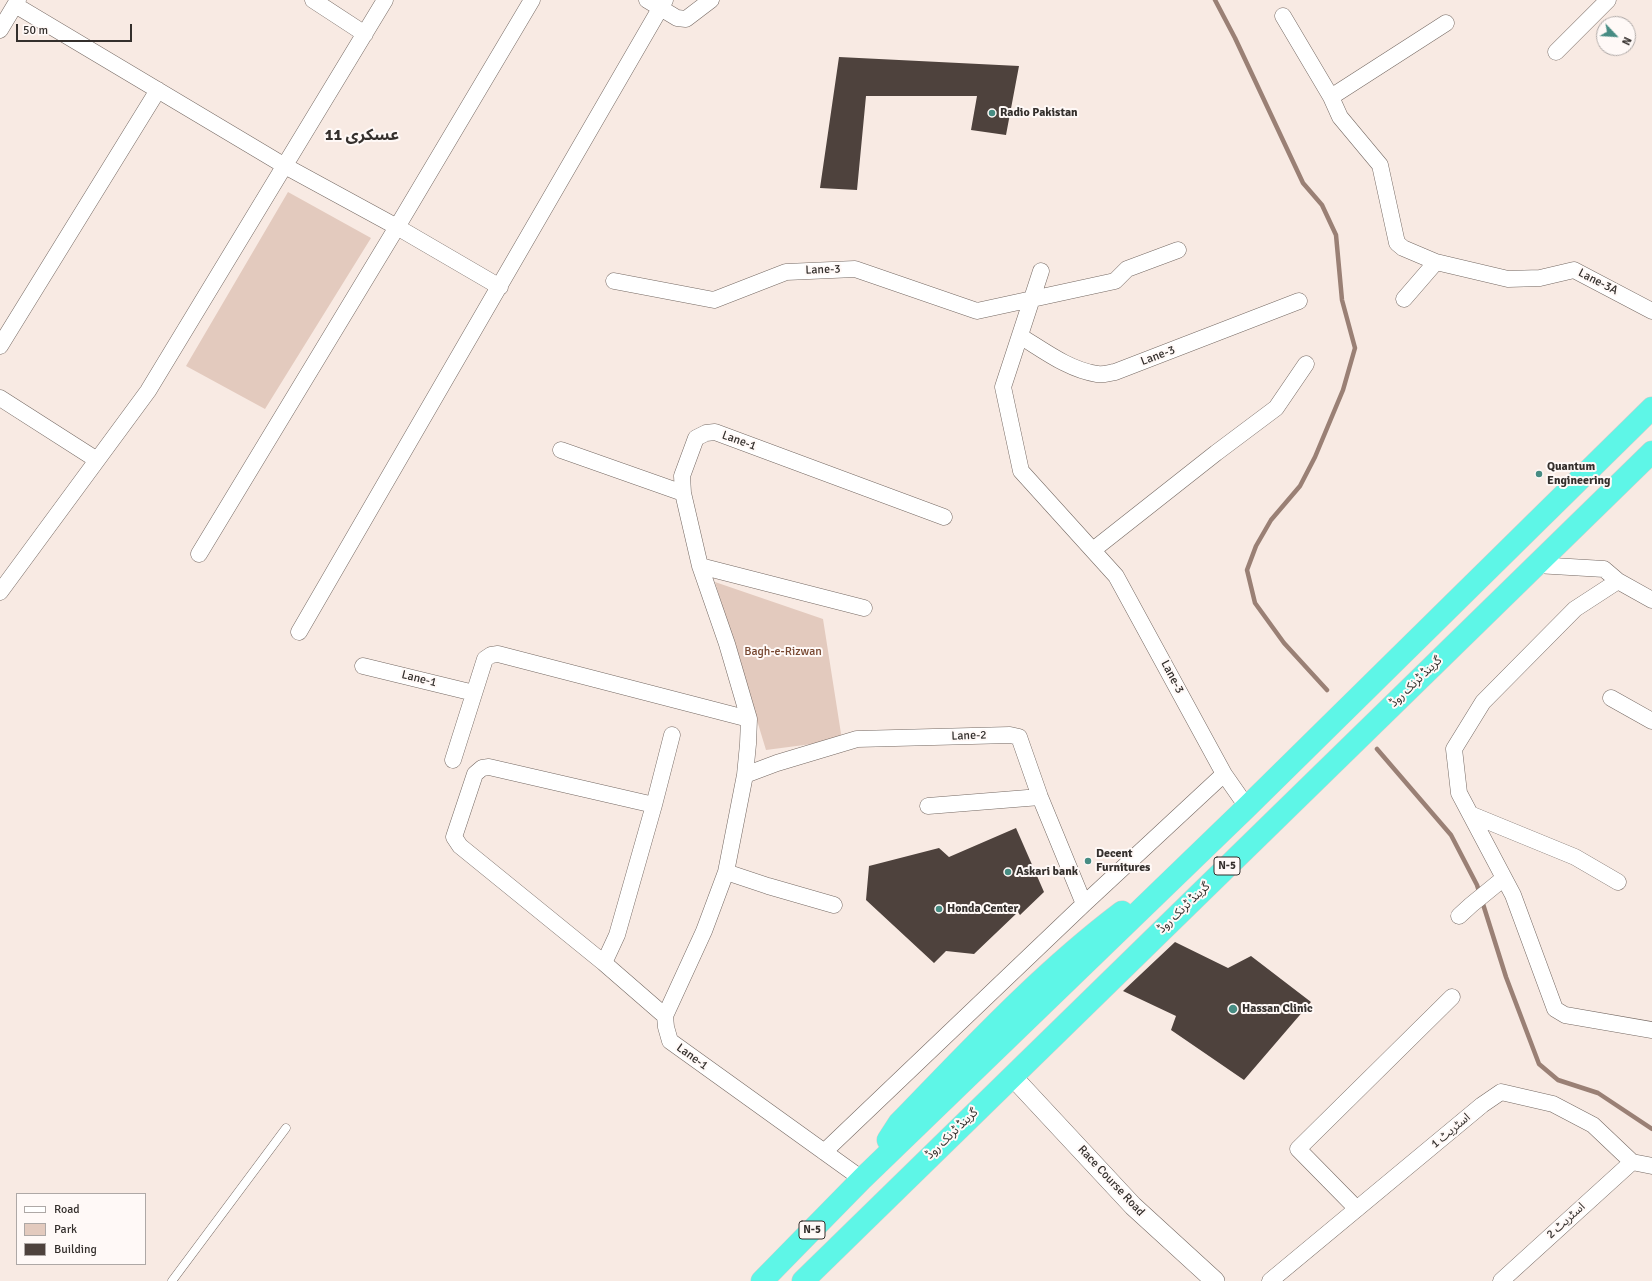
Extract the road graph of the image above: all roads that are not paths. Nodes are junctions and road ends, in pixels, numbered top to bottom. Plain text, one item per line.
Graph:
1 (313, 0) edge
2 (385, 0) edge
3 (532, 0) edge
4 (711, 0) edge
5 (1608, 0) edge
6 (16, 2) edge
7 (658, 3) edge
8 (1283, 16) dead end
9 (1446, 23) dead end
10 (0, 30) edge
11 (365, 34) junction
12 (1556, 52) dead end
13 (158, 90) junction
14 (1331, 97) junction
15 (285, 166) junction
16 (397, 227) junction
17 (1178, 250) dead end
18 (1436, 262) junction
19 (1041, 271) dead end
20 (614, 281) dead end
21 (500, 287) junction
22 (1404, 299) dead end
23 (1032, 300) junction
24 (1299, 301) dead end
25 (1652, 311) edge
26 (1020, 336) junction
27 (0, 346) edge
28 (1306, 364) dead end
29 (0, 398) edge
30 (1652, 408) edge
31 (561, 450) dead end
32 (1652, 452) edge
33 (97, 460) junction
34 (683, 493) junction
35 (944, 517) dead end
36 (1093, 550) junction
37 (199, 554) dead end
38 (1536, 565) junction
39 (700, 566) junction
40 (1618, 581) junction
41 (0, 592) edge
42 (1652, 600) edge
43 (864, 608) dead end
44 (299, 632) dead end
45 (363, 666) dead end
46 (474, 693) junction
47 (1611, 698) dead end
48 (749, 719) junction
49 (1652, 721) edge
50 (672, 735) dead end
51 (453, 760) dead end
52 (744, 774) junction
53 (1224, 774) junction
54 (1040, 798) junction
55 (654, 805) junction
56 (928, 806) dead end
57 (1247, 808) junction
58 (1470, 814) junction
59 (1195, 858) junction
60 (726, 872) junction
61 (1504, 878) junction
62 (1618, 882) dead end
63 (1084, 904) junction
64 (834, 905) dead end
65 (1459, 916) dead end
66 (604, 963) junction
67 (1452, 997) dead end
68 (665, 1016) junction
69 (1652, 1030) edge
70 (991, 1056) junction
71 (1012, 1076) junction
72 (286, 1128) dead end
73 (824, 1152) junction
74 (1632, 1162) junction
75 (1652, 1166) edge
76 (862, 1179) junction
77 (1356, 1209) junction
78 (172, 1281) edge
79 (762, 1281) edge
80 (803, 1281) edge
81 (1215, 1281) edge
82 (1270, 1281) edge
83 (1501, 1281) edge

1 - 11 street
2 - 11 street
3 - 16 street
4 - 7 street
5 - 12 street
6 - 10 street
6 - 13 street
7 - 21 street
8 - 14 street
9 - 14 street
11 - 15 street
13 - 15 street
13 - 27 street
14 - 18 street, Lane-3A
15 - 16 street
15 - 33 street
16 - 21 street
16 - 37 street
17 - 23 street
18 - 22 street
18 - 25 street, Lane-3A
19 - 23 street, Lane-3
20 - 23 street, Lane-3
21 - 44 street
23 - 26 street, Lane-3
24 - 26 street, Lane-3
26 - 36 street, Lane-3
28 - 36 street
29 - 33 street
30 - 57 highway, N-5
31 - 34 street
32 - 38 highway, گرینڈ ٹرنک روڈ / N-5
33 - 41 street
34 - 35 street, Lane-1
34 - 39 street, Lane-1
36 - 53 street, Lane-3
38 - 40 street
38 - 71 highway, گرینڈ ٹرنک روڈ / N-5
39 - 43 street
39 - 48 street, Lane-1
40 - 42 street
40 - 58 street
45 - 46 street, Lane-1
46 - 48 street
46 - 51 street
47 - 49 street
48 - 52 street, Lane-1
50 - 55 street
52 - 54 street, Lane-2
52 - 60 street, Lane-1
53 - 57 street, Lane-3
53 - 63 street
54 - 56 street
54 - 63 street, Lane-2
55 - 66 street
55 - 66 street
57 - 59 highway, N-5
58 - 61 street
58 - 62 street
59 - 70 highway, N-5
59 - 76 highway, N-5
60 - 64 street
60 - 68 street, Lane-1
61 - 65 street
61 - 69 street
63 - 73 street
66 - 68 street
67 - 77 street
68 - 73 street, Lane-1
70 - 71 highway
70 - 76 highway, N-5
71 - 80 highway, گرینڈ ٹرنک روڈ / N-5
71 - 81 street, Race Course Road
72 - 78 lane
73 - 76 street, Lane-1
74 - 75 street
74 - 77 street, اسٹریٹ 1
74 - 83 street, اسٹریٹ 2
76 - 79 highway, N-5
77 - 82 street, اسٹریٹ 1

